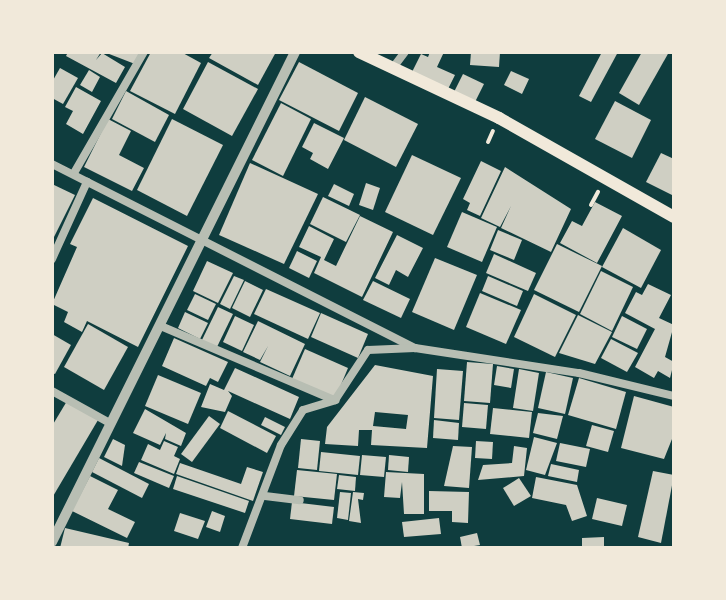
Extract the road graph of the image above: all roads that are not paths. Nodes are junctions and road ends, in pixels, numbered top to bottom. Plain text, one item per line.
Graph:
1 (144, 52) edge
2 (295, 52) edge
3 (359, 52) edge
4 (405, 52) edge
5 (391, 70) junction
6 (52, 164) edge
7 (74, 173) junction
8 (87, 182) junction
9 (674, 217) edge
10 (200, 243) junction
11 (52, 259) edge
12 (163, 327) junction
13 (415, 348) junction
14 (52, 391) edge
15 (674, 396) edge
16 (335, 400) junction
17 (110, 423) junction
18 (265, 496) junction
19 (300, 500) dead end
20 (52, 542) edge
21 (242, 548) edge

1 - 7 street
2 - 10 street
3 - 5 main road
4 - 5 street
5 - 9 main road
6 - 7 street
7 - 8 street
8 - 10 street
8 - 11 street
10 - 12 street
10 - 13 street
12 - 16 street
12 - 17 street
13 - 15 street
13 - 16 street
14 - 17 street
16 - 18 street
17 - 20 street
18 - 19 street
18 - 21 street

